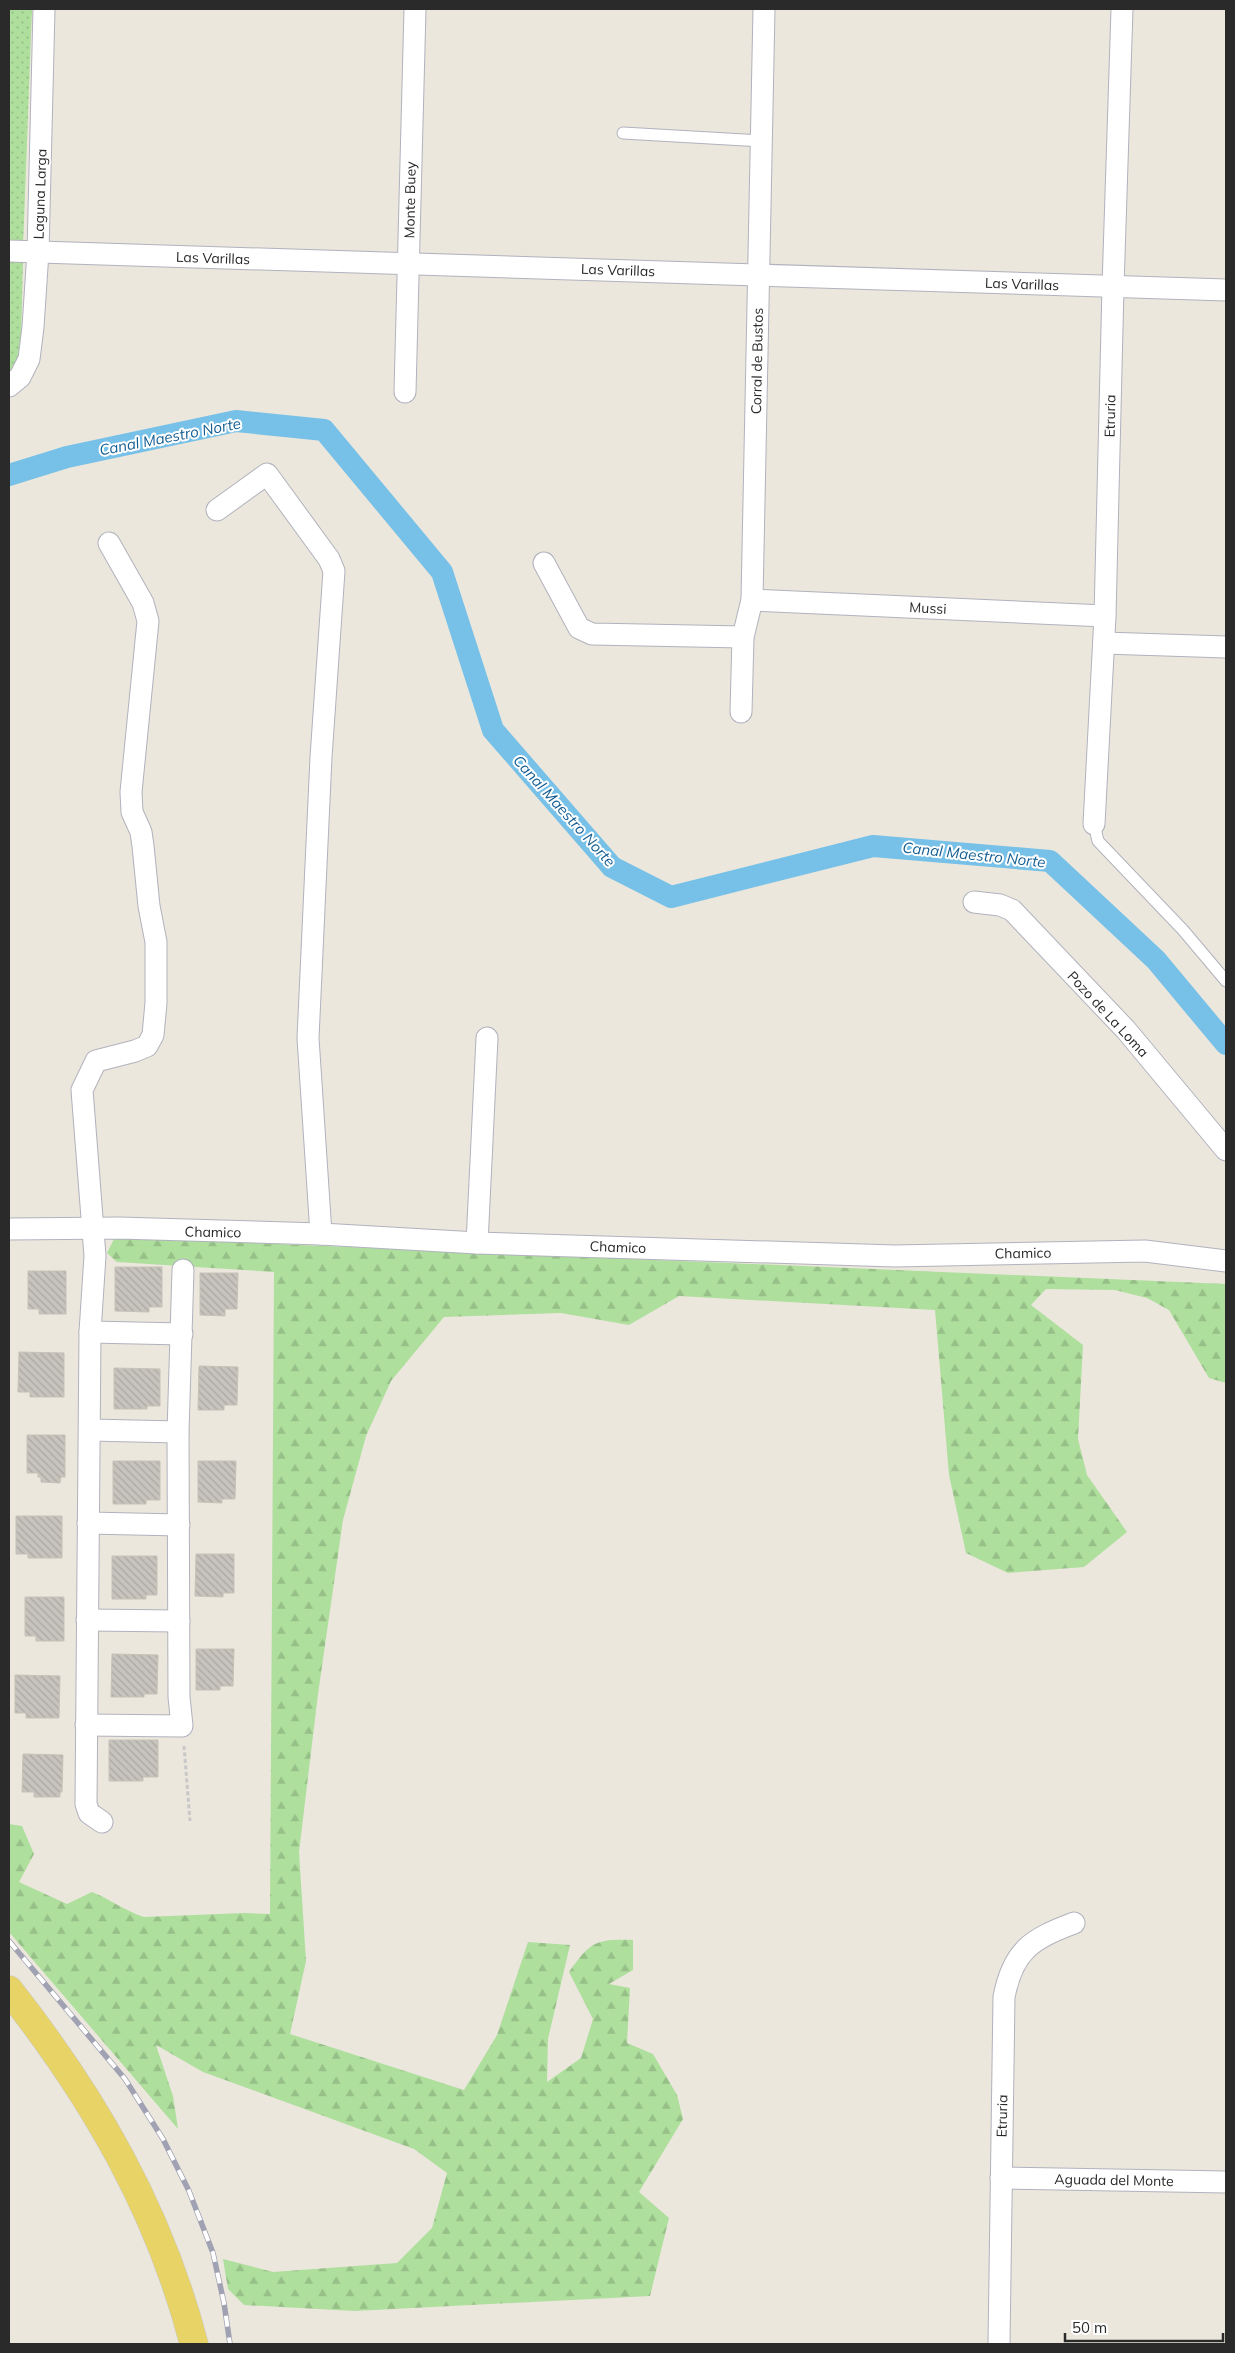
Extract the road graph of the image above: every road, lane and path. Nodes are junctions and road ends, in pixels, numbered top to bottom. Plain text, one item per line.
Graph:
1 (44, 9) edge
2 (415, 9) edge
3 (764, 9) edge
4 (1122, 9) edge
5 (623, 133) dead end
6 (762, 141) junction
7 (9, 251) edge
8 (38, 252) junction
9 (409, 264) junction
10 (759, 275) junction
11 (1113, 287) junction
12 (1226, 290) edge
13 (14, 381) edge
14 (405, 392) dead end
15 (217, 510) dead end
16 (110, 543) dead end
17 (544, 563) dead end
18 (752, 600) junction
19 (1105, 616) junction
20 (743, 638) junction
21 (1104, 643) junction
22 (1226, 647) edge
23 (741, 712) dead end
24 (1094, 824) joint
25 (974, 902) dead end
26 (1226, 982) edge
27 (487, 1038) dead end
28 (1226, 1150) edge
29 (9, 1229) edge
30 (94, 1229) junction
31 (321, 1234) junction
32 (477, 1243) junction
33 (1226, 1261) edge
34 (183, 1270) dead end
35 (90, 1332) junction
36 (182, 1334) junction
37 (90, 1430) junction
38 (178, 1432) junction
39 (88, 1523) junction
40 (179, 1525) junction
41 (87, 1620) junction
42 (179, 1621) junction
43 (86, 1724) junction
44 (182, 1726) junction
45 (190, 1821) dead end
46 (102, 1822) dead end
47 (1074, 1923) dead end
48 (9, 1990) edge
49 (1001, 2178) junction
50 (1226, 2182) edge
51 (194, 2344) edge
52 (999, 2344) edge

1 - 8 street, Laguna Larga
2 - 9 street, Monte Buey
3 - 6 street, Corral de Bustos
4 - 11 street, Etruria
5 - 6 lane
6 - 10 street, Corral de Bustos
7 - 8 street, Las Varillas
8 - 9 street, Las Varillas
8 - 13 street, Laguna Larga
9 - 10 street, Las Varillas
9 - 14 street, Monte Buey
10 - 11 street, Las Varillas
10 - 18 street, Corral de Bustos
11 - 12 street, Las Varillas
11 - 19 street, Etruria
15 - 31 street
16 - 30 street
17 - 20 street
18 - 19 street, Mussi
18 - 20 street, Corral de Bustos
19 - 21 street, Etruria
20 - 23 street, Corral de Bustos
21 - 22 street
21 - 24 street, Etruria
24 - 26 lane
25 - 28 street, Pozo de La Loma
27 - 32 street
29 - 30 street, Chamico
30 - 31 street, Chamico
30 - 35 street
31 - 32 street, Chamico
32 - 33 street, Chamico
34 - 36 street
35 - 36 street
35 - 37 street
36 - 38 street
37 - 38 street
37 - 39 street
38 - 40 street
39 - 40 street
39 - 41 street
40 - 42 street
41 - 42 street
41 - 43 street
42 - 44 street
43 - 44 street
43 - 46 street
44 - 45 path
47 - 49 street, Etruria
48 - 51 main road
49 - 50 street, Aguada del Monte
49 - 52 street, Etruria

